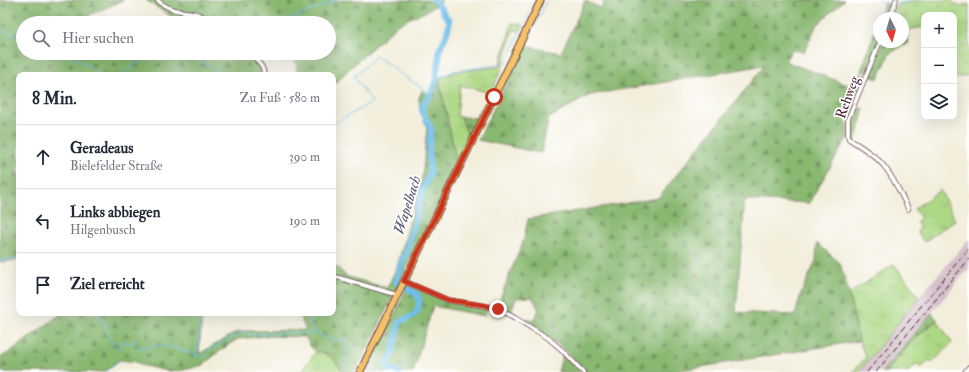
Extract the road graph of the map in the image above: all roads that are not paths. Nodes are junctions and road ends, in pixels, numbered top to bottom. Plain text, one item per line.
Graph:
1 (157, 0) edge
2 (540, 0) edge
3 (204, 16) edge
4 (878, 48) edge
5 (256, 60) edge
6 (264, 72) edge
7 (908, 209) dead end
8 (336, 277) edge
9 (404, 282) junction
10 (399, 293) junction
11 (969, 367) edge
12 (360, 372) edge
13 (583, 372) edge
14 (964, 372) edge

1 - 3 street
2 - 9 main road
4 - 7 street, Rehweg
5 - 6 street
8 - 10 street
9 - 10 main road
9 - 13 street
10 - 12 main road
11 - 14 street

